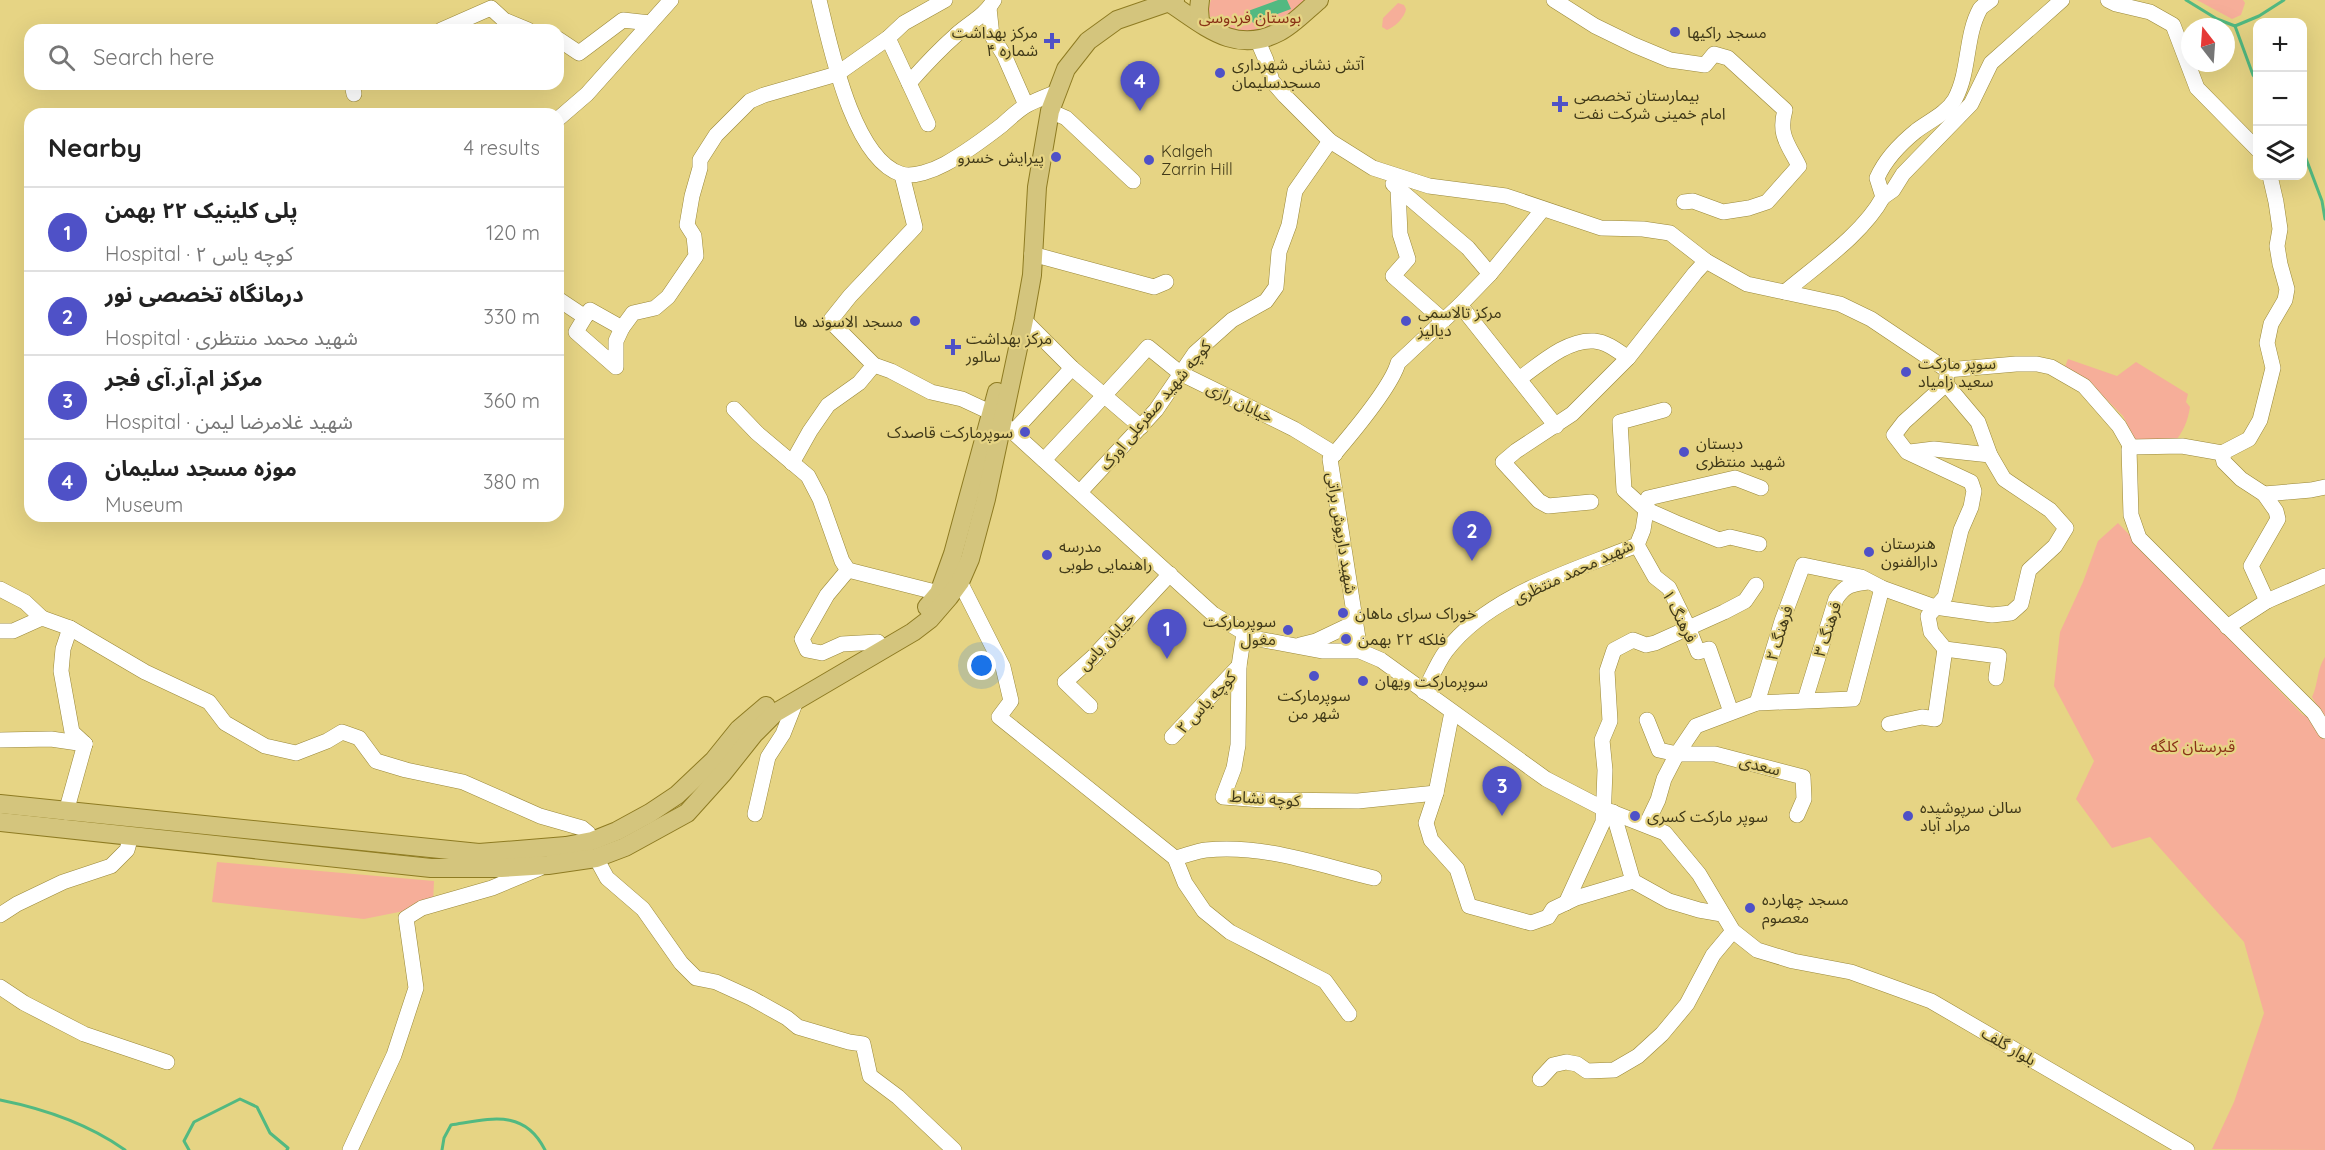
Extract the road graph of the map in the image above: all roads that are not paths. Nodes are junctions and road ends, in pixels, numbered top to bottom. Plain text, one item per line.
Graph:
1 (671, 0) edge
2 (819, 0) edge
3 (945, 0) edge
4 (1200, 0) edge
5 (1319, 0) edge
6 (1554, 0) edge
7 (1991, 0) edge
8 (2061, 0) edge
9 (2108, 0) edge
10 (1171, 1) edge
11 (992, 4) edge
12 (1200, 22) junction
13 (455, 24) edge
14 (514, 24) edge
15 (650, 24) junction
16 (888, 38) junction
17 (1257, 39) junction
18 (564, 43) edge
19 (837, 74) junction
20 (909, 83) junction
21 (1057, 93) junction
22 (1026, 105) junction
23 (1050, 111) junction
24 (564, 114) edge
25 (928, 124) dead end
26 (1330, 141) junction
27 (2253, 145) edge
28 (1373, 168) junction
29 (902, 175) junction
30 (2271, 180) edge
31 (1133, 181) dead end
32 (1395, 185) junction
33 (1883, 196) junction
34 (1684, 202) dead end
35 (1543, 209) junction
36 (1032, 254) junction
37 (1706, 261) junction
38 (1490, 274) junction
39 (1166, 282) dead end
40 (1785, 292) junction
41 (564, 303) edge
42 (1460, 305) junction
43 (585, 317) junction
44 (1443, 320) junction
45 (1024, 321) junction
46 (622, 328) junction
47 (1628, 358) junction
48 (874, 365) junction
49 (1072, 368) junction
50 (1180, 373) junction
51 (1946, 377) junction
52 (1519, 379) junction
53 (1105, 397) junction
54 (734, 409) dead end
55 (1664, 410) dead end
56 (1003, 422) junction
57 (1556, 426) junction
58 (1141, 427) junction
59 (2131, 447) junction
60 (1907, 452) junction
61 (2222, 453) junction
62 (1335, 454) junction
63 (1990, 455) junction
64 (1044, 460) junction
65 (792, 463) junction
66 (2325, 487) edge
67 (1761, 488) dead end
68 (1080, 492) junction
69 (2264, 494) junction
70 (1591, 502) dead end
71 (1645, 509) junction
72 (1759, 544) dead end
73 (1637, 545) junction
74 (962, 557) junction
75 (848, 570) junction
76 (1170, 574) junction
77 (2325, 576) edge
78 (960, 582) junction
79 (1756, 585) dead end
80 (1877, 585) junction
81 (0, 589) edge
82 (939, 593) junction
83 (2267, 601) junction
84 (1935, 607) junction
85 (42, 618) junction
86 (1356, 622) junction
87 (1688, 627) junction
88 (2227, 627) junction
89 (70, 628) junction
90 (0, 631) edge
91 (1244, 633) junction
92 (885, 641) junction
93 (1292, 647) junction
94 (1945, 649) junction
95 (1360, 651) junction
96 (1239, 666) junction
97 (1996, 678) dead end
98 (1424, 692) junction
99 (1805, 700) junction
100 (796, 701) junction
101 (1757, 703) junction
102 (1090, 706) dead end
103 (1452, 711) junction
104 (1731, 712) junction
105 (1647, 720) dead end
106 (1889, 724) dead end
107 (2325, 730) edge
108 (1172, 737) dead end
109 (0, 740) edge
110 (85, 744) junction
111 (1677, 754) junction
112 (1436, 793) junction
113 (0, 804) edge
114 (1608, 810) junction
115 (66, 812) junction
116 (755, 814) dead end
117 (1797, 815) dead end
118 (0, 822) edge
119 (1646, 825) junction
120 (131, 836) junction
121 (594, 849) junction
122 (1175, 858) junction
123 (548, 865) junction
124 (1374, 878) dead end
125 (1633, 881) junction
126 (1566, 903) junction
127 (1722, 914) junction
128 (0, 915) edge
129 (1733, 931) junction
130 (0, 987) edge
131 (1349, 1014) dead end
132 (167, 1062) dead end
133 (1540, 1079) dead end
134 (350, 1150) edge
135 (954, 1150) edge
136 (2187, 1150) edge

1 - 15 street
2 - 19 street
3 - 16 street
4 - 12 main road
5 - 17 main road
6 - 34 street
7 - 33 street
8 - 33 street
9 - 27 street
10 - 12 main road
10 - 21 main road
11 - 20 street
11 - 22 street
12 - 17 main road
13 - 14 street
15 - 18 street
15 - 24 street
16 - 19 street
16 - 20 street
17 - 26 street
19 - 29 street
19 - 46 street
20 - 25 street
21 - 22 street
21 - 23 main road
22 - 29 street
23 - 31 street
23 - 36 main road
26 - 28 street
26 - 50 street, کوچه شهید صفرعلی اورک
28 - 32 street
28 - 35 street
29 - 48 street
30 - 61 street
32 - 38 street
32 - 44 street
33 - 40 street
35 - 37 street
35 - 38 street, شهید داریوش براتی
36 - 39 street
36 - 45 main road
36 - 56 main road
37 - 40 street
37 - 47 street
38 - 42 street, شهید داریوش براتی
40 - 51 street
41 - 43 street
42 - 44 street, شهید داریوش براتی
42 - 52 street
43 - 46 street
43 - 46 street
44 - 62 street, شهید داریوش براتی
45 - 49 street
45 - 56 main road
47 - 52 street
47 - 57 street
48 - 56 street
48 - 65 street
49 - 53 street
49 - 56 street
50 - 53 street, خیابان رازی
50 - 58 street, کوچه شهید صفرعلی اورک
50 - 62 street, خیابان رازی
51 - 59 street
51 - 60 street
51 - 63 street
52 - 57 street
53 - 58 street
53 - 64 street
54 - 65 street
55 - 71 street
56 - 64 street
56 - 74 main road
57 - 70 street
58 - 68 street, کوچه شهید صفرعلی اورک
59 - 61 street
59 - 88 street
60 - 63 street
60 - 84 street
61 - 69 street
62 - 86 street, شهید داریوش براتی
63 - 84 street
64 - 68 street
65 - 75 street
66 - 69 street
67 - 71 street
68 - 76 street
69 - 83 street
71 - 72 street
71 - 73 street, شهید محمد منتظری
73 - 87 street, فرهنگ ۱
73 - 98 street, شهید محمد منتظری
74 - 78 main road
74 - 82 main road
75 - 82 street
75 - 92 street
76 - 91 street
76 - 102 street, خیابان یاس
77 - 83 street
78 - 92 main road
78 - 122 street
79 - 87 street
80 - 84 street
80 - 99 street, فرهنگ ۳
80 - 99 street
80 - 101 street, فرهنگ ۲
81 - 85 street
82 - 92 main road
83 - 88 street
84 - 94 street
85 - 89 street
85 - 90 street
86 - 93 street
86 - 95 street, شهید داریوش براتی
87 - 104 street, فرهنگ ۱
87 - 114 street
88 - 107 street
89 - 110 street
89 - 121 street
91 - 93 street
91 - 96 street, کوچه نشاط
92 - 100 main road
92 - 121 main road
93 - 95 street
94 - 97 street
94 - 106 street
95 - 98 street, بلوار گلف
96 - 108 street, کوچه یاس ۲
96 - 112 street, کوچه نشاط
98 - 103 street, بلوار گلف
99 - 101 street
100 - 116 street
100 - 121 main road
101 - 104 street
103 - 112 street
103 - 114 street, بلوار گلف
104 - 111 street
105 - 111 street
109 - 110 street
110 - 115 street
111 - 117 street, سعدی
111 - 119 street
112 - 126 street
113 - 115 main road
114 - 119 street, بلوار گلف
114 - 125 street
114 - 126 street
115 - 121 main road
118 - 120 main road
119 - 127 street, بلوار گلف
120 - 123 main road
120 - 128 street
121 - 123 main road
121 - 135 street
122 - 124 street
122 - 131 street
123 - 134 street
125 - 126 street
125 - 127 street
127 - 129 street, بلوار گلف
129 - 133 street
129 - 136 street, بلوار گلف
130 - 132 street

